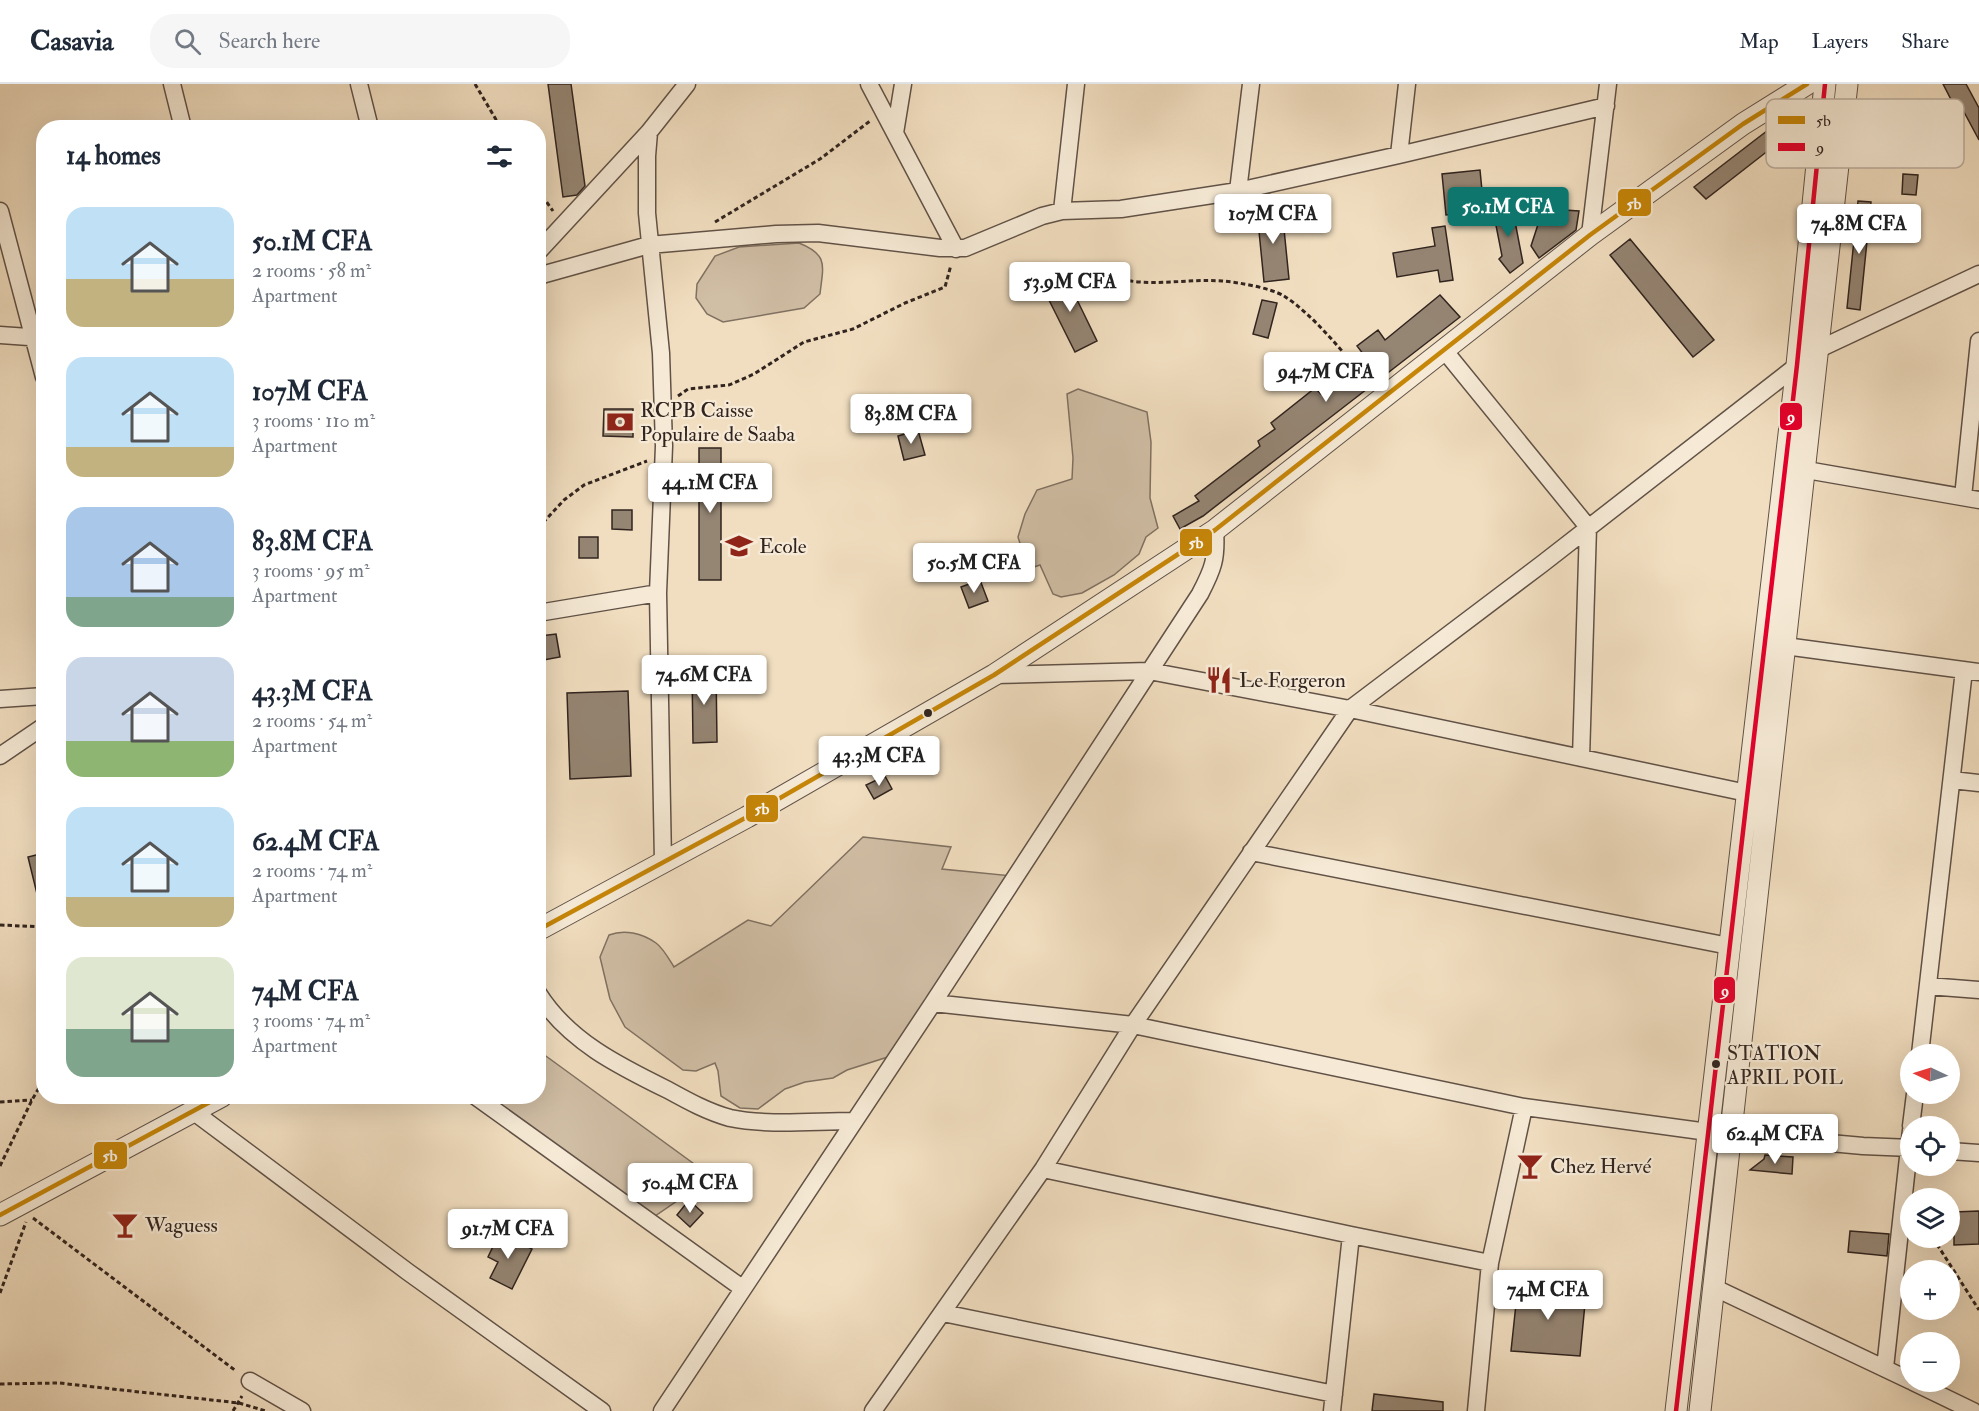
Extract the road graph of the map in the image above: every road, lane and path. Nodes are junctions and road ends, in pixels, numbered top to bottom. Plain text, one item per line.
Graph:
1 (172, 84) edge
2 (358, 84) edge
3 (475, 84) edge
4 (687, 84) edge
5 (869, 84) edge
6 (903, 84) edge
7 (1076, 84) edge
8 (1251, 84) edge
9 (1407, 84) edge
10 (1608, 84) edge
11 (1825, 84) edge
12 (1847, 84) edge
13 (1804, 85) edge
14 (1782, 99) edge
15 (1824, 99) edge
16 (1845, 99) edge
17 (1606, 106) junction
18 (1766, 109) edge
19 (882, 110) junction
20 (181, 120) edge
21 (367, 120) edge
22 (496, 120) edge
23 (649, 132) junction
24 (895, 133) junction
25 (1399, 156) junction
26 (1817, 168) edge
27 (1838, 168) edge
28 (1238, 191) junction
29 (546, 201) edge
30 (0, 211) edge
31 (1062, 211) junction
32 (563, 225) junction
33 (711, 225) dead end
34 (1590, 235) junction
35 (546, 243) edge
36 (649, 245) junction
37 (956, 249) junction
38 (1040, 270) dead end
39 (1979, 273) edge
40 (546, 274) edge
41 (36, 330) edge
42 (0, 335) edge
43 (36, 337) edge
44 (1979, 341) edge
45 (1444, 350) junction
46 (1817, 350) junction
47 (1797, 365) junction
48 (678, 396) dead end
49 (1383, 399) junction
50 (664, 446) junction
51 (1795, 468) junction
52 (1971, 498) edge
53 (546, 519) edge
54 (1588, 527) junction
55 (1215, 530) junction
56 (658, 593) junction
57 (546, 612) edge
58 (1785, 646) junction
59 (1149, 671) junction
60 (1971, 671) edge
61 (994, 675) junction
62 (36, 697) edge
63 (0, 699) edge
64 (1350, 709) junction
65 (36, 731) edge
66 (0, 756) edge
67 (1581, 758) junction
68 (1952, 780) junction
69 (1979, 783) edge
70 (1747, 792) junction
71 (1251, 852) junction
72 (663, 862) junction
73 (0, 925) edge
74 (546, 926) edge
75 (36, 927) edge
76 (1729, 946) junction
77 (1928, 986) junction
78 (1979, 990) edge
79 (546, 1003) edge
80 (933, 1003) junction
81 (1133, 1025) junction
82 (1921, 1044) edge
83 (36, 1093) edge
84 (32, 1100) junction
85 (0, 1102) edge
86 (208, 1104) edge
87 (486, 1104) edge
88 (1524, 1107) junction
89 (194, 1112) junction
90 (853, 1121) junction
91 (1708, 1132) junction
92 (1729, 1133) junction
93 (1900, 1147) edge
94 (1960, 1152) edge
95 (1979, 1153) edge
96 (0, 1166) edge
97 (1043, 1169) junction
98 (1907, 1176) edge
99 (0, 1215) edge
100 (1351, 1235) junction
101 (1939, 1248) edge
102 (1490, 1263) junction
103 (1713, 1287) junction
104 (742, 1288) junction
105 (0, 1293) edge
106 (1979, 1310) edge
107 (943, 1312) junction
108 (1885, 1368) junction
109 (1900, 1375) edge
110 (250, 1381) joint
111 (0, 1384) edge
112 (1934, 1392) edge
113 (1334, 1394) junction
114 (266, 1411) edge
115 (302, 1411) edge
116 (602, 1411) edge
117 (662, 1411) edge
118 (873, 1411) edge
119 (1332, 1411) edge
120 (1476, 1411) edge
121 (1676, 1411) edge
122 (1700, 1411) edge
123 (1973, 1411) edge

1 - 20 street
2 - 21 street
3 - 22 path
4 - 23 street
5 - 19 street
6 - 24 street
7 - 31 street
8 - 28 street
9 - 25 street
10 - 17 street
11 - 15 street
12 - 16 street
13 - 14 street
17 - 25 street
17 - 34 street
18 - 34 street
19 - 24 street
19 - 33 path
23 - 32 street
23 - 36 street
24 - 37 street
25 - 28 street
26 - 47 street
27 - 46 street
28 - 31 street
29 - 32 path
30 - 41 street
31 - 37 street
32 - 35 street
34 - 45 street
36 - 37 street
36 - 40 street
36 - 50 street
37 - 48 path
38 - 49 path
39 - 46 street
42 - 43 street
44 - 52 street
45 - 49 street
45 - 54 street
46 - 47 street
46 - 51 street
47 - 51 street
47 - 54 street
49 - 55 street
50 - 53 path
50 - 56 street
51 - 52 street
51 - 58 street
51 - 70 street
54 - 64 street
54 - 67 street
55 - 59 street
55 - 61 street
56 - 57 street
56 - 72 street
58 - 60 street
58 - 92 street
59 - 61 street
59 - 64 street
59 - 80 street
60 - 68 street
61 - 72 street
62 - 63 street
64 - 67 street
64 - 71 street
65 - 66 street
67 - 70 street
68 - 69 street
68 - 77 street
70 - 76 street
71 - 76 street
71 - 81 street
72 - 74 street
73 - 75 path
76 - 91 street
77 - 78 street
77 - 82 street
79 - 90 street
80 - 81 street
80 - 90 street
81 - 88 street
81 - 97 street
83 - 84 path
84 - 85 path
84 - 96 path
86 - 89 street
87 - 104 street
88 - 91 street
88 - 102 street
89 - 99 street
89 - 116 street
90 - 104 street
91 - 92 street
91 - 121 street
92 - 93 street
92 - 103 street
94 - 95 street
97 - 100 street
97 - 107 street
98 - 108 street
100 - 102 street
100 - 113 street
101 - 106 path
102 - 120 street
103 - 108 street
103 - 122 street
104 - 117 street
105 - 110 path
107 - 113 street
107 - 118 street
108 - 109 street
110 - 115 street
111 - 114 path
112 - 123 street
113 - 119 street

